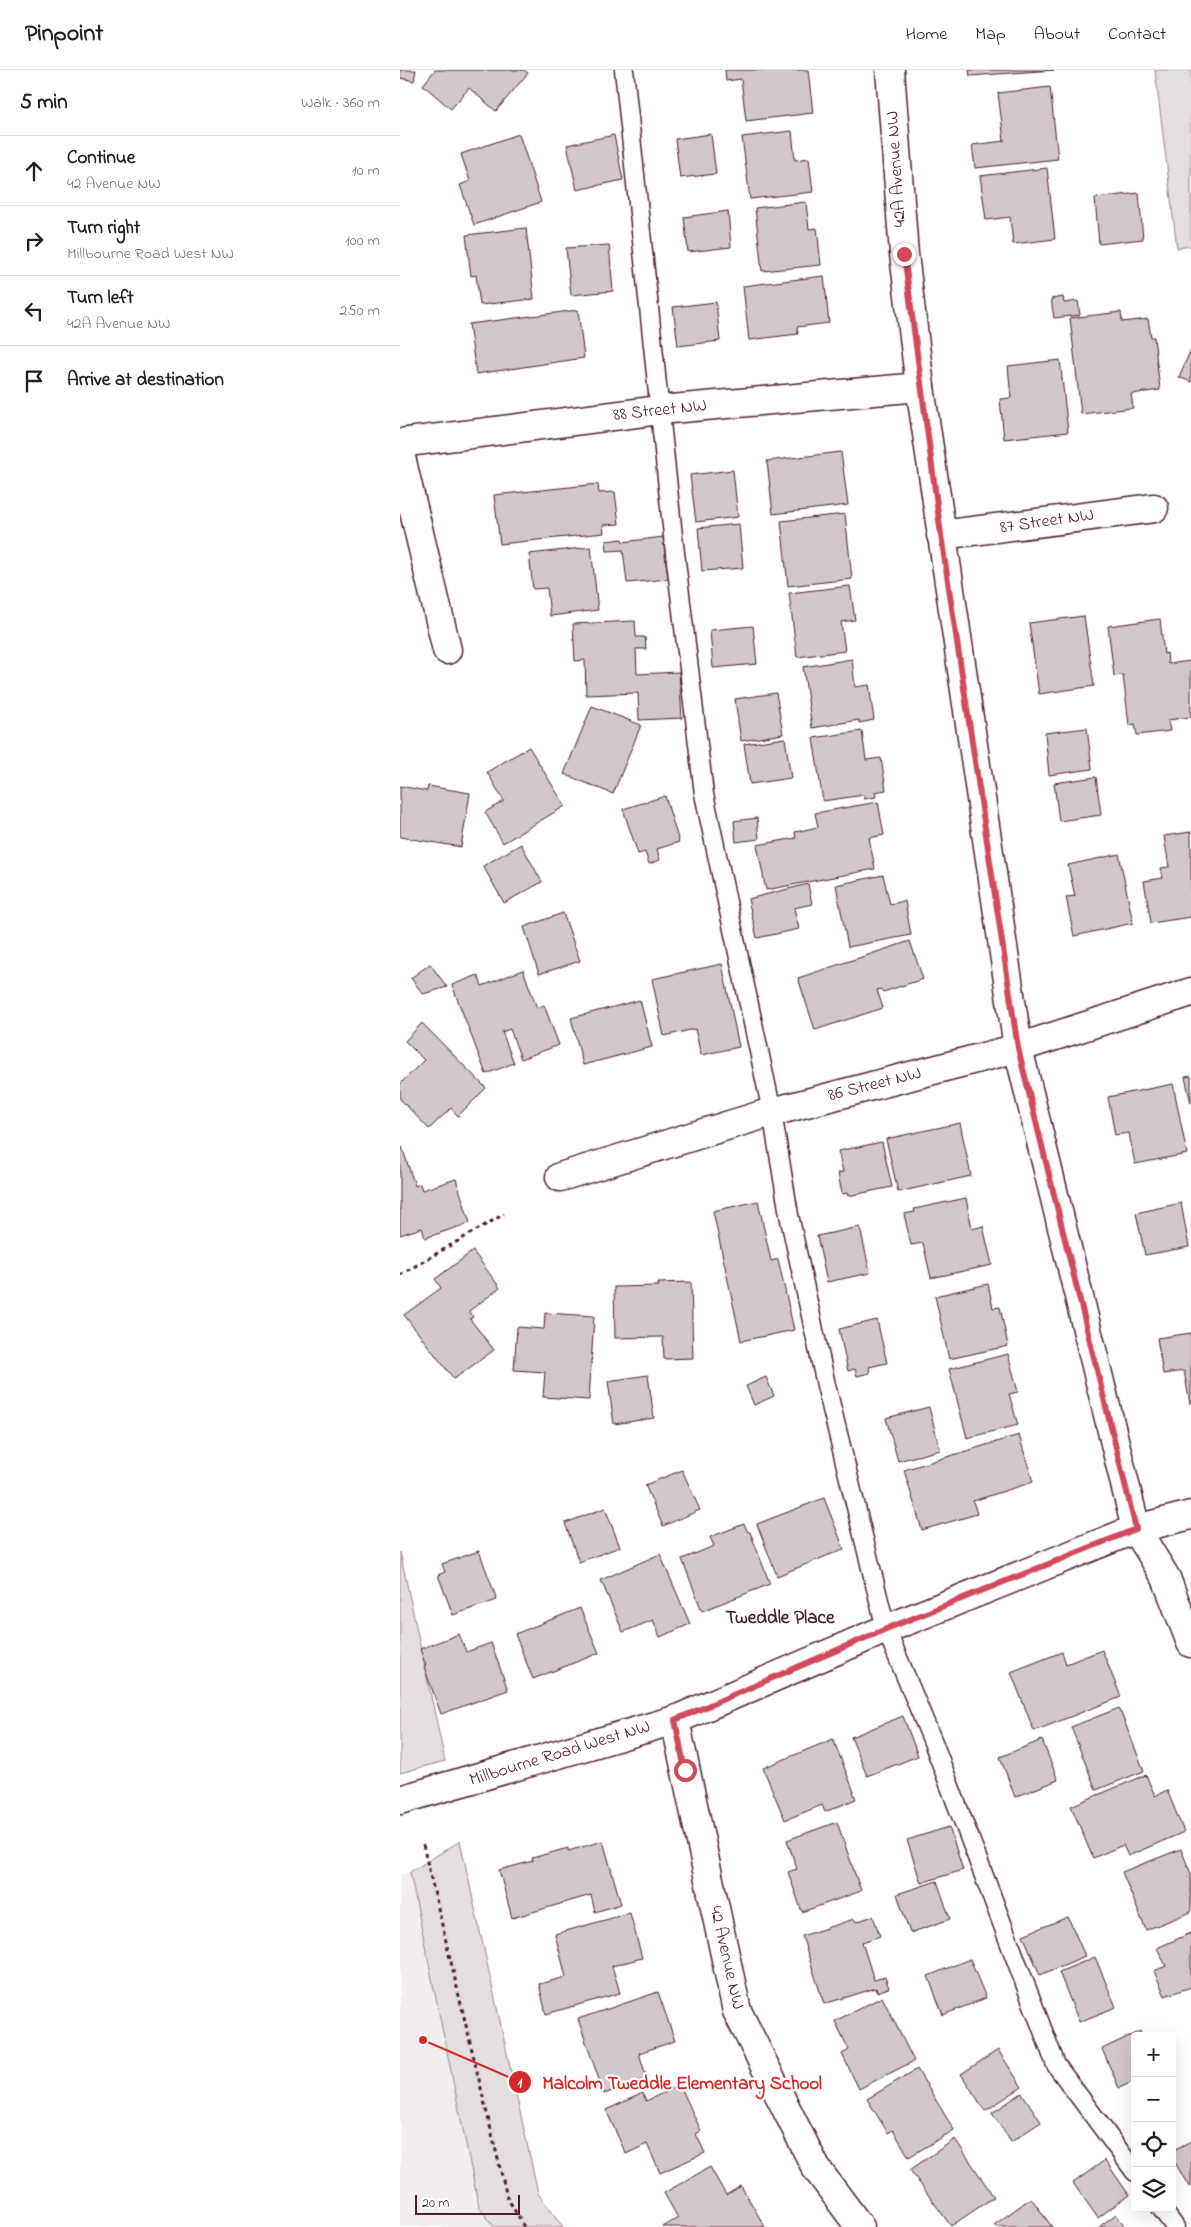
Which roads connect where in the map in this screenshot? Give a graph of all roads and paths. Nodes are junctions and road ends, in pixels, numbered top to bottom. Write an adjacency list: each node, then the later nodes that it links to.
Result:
1 (624, 70): 4 (lane)
2 (890, 70): 3 (street, 42A Avenue NW)
3 (920, 387): 4 (street, 88 Street NW); 8 (street, 42A Avenue NW)
4 (660, 410): 5 (street, 88 Street NW); 12 (lane)
5 (400, 444)
6 (400, 453): 9 (street)
7 (1154, 508): 8 (street, 87 Street NW)
8 (941, 535): 11 (street, 42A Avenue NW)
9 (447, 650)
10 (1191, 992): 11 (street, 86 Street NW)
11 (1018, 1048): 12 (street, 86 Street NW); 17 (street, 42A Avenue NW)
12 (772, 1112): 13 (street, 86 Street NW); 18 (lane)
13 (560, 1177)
14 (504, 1214): 15 (path)
15 (400, 1275)
16 (1191, 1515): 17 (street, Millbourne Road West NW)
17 (1136, 1529): 18 (street, Millbourne Road West NW); 19 (street, 42A Avenue NW)
18 (886, 1629): 20 (street, Millbourne Road West NW); 23 (lane)
19 (1191, 1643)
20 (675, 1720): 21 (street, Millbourne Road West NW); 26 (street, 42 Avenue NW)
21 (400, 1800)
22 (423, 1846): 25 (path)
23 (1131, 2167)
24 (1165, 2212): 27 (lane)
25 (524, 2227)
26 (860, 2227)
27 (1175, 2227)

